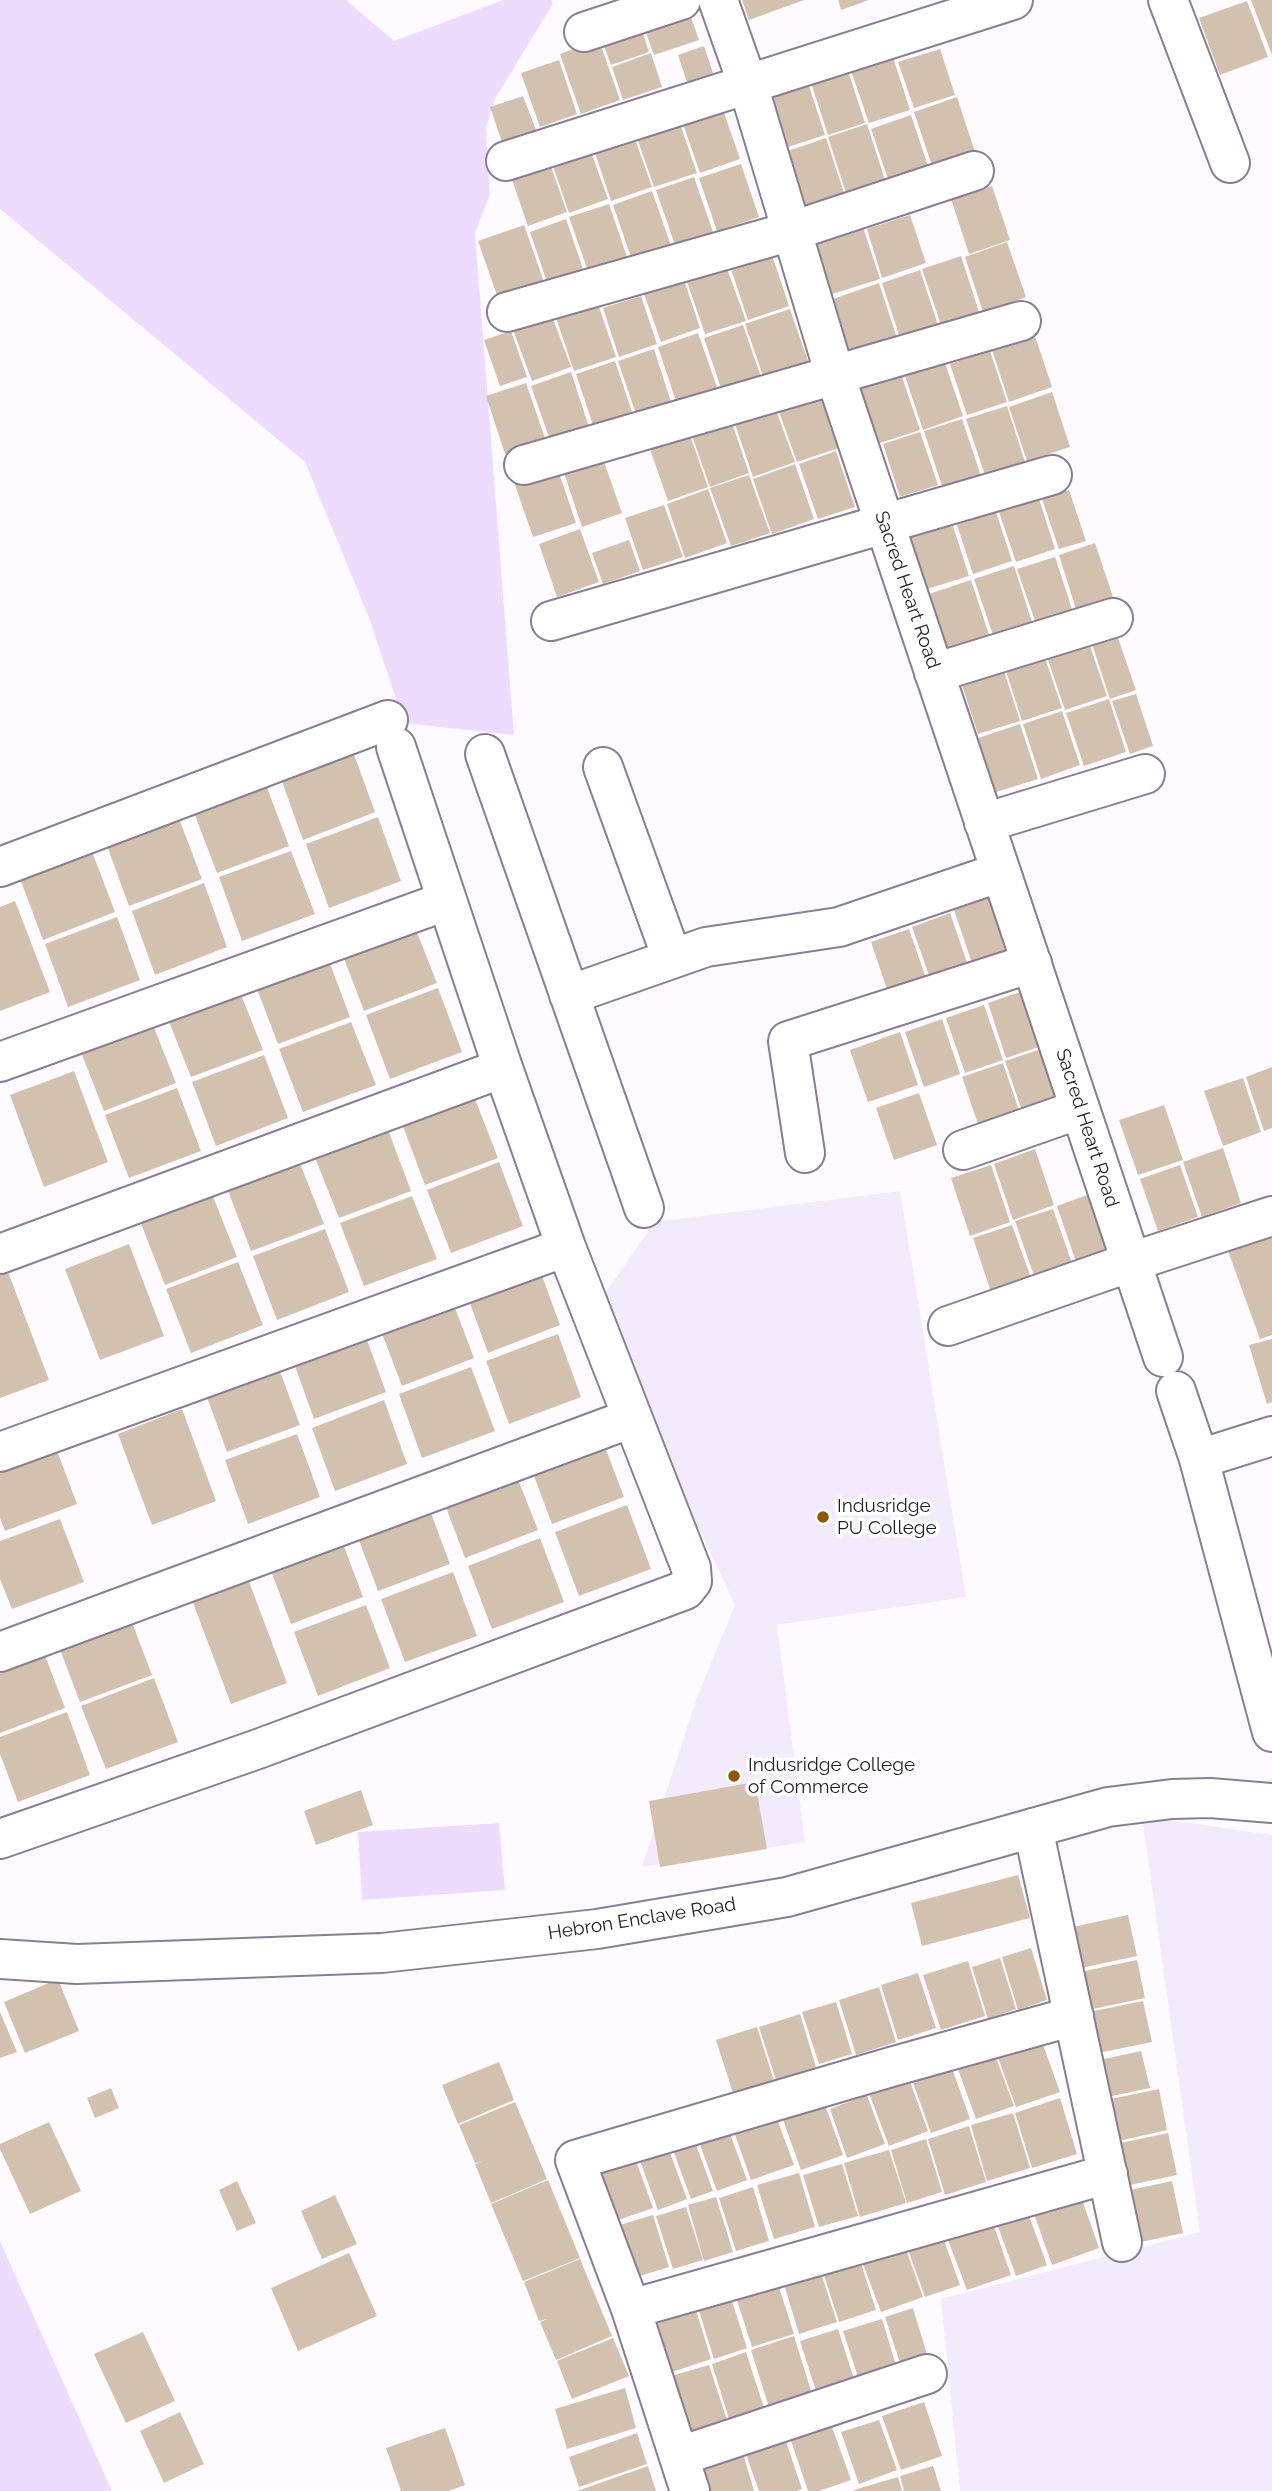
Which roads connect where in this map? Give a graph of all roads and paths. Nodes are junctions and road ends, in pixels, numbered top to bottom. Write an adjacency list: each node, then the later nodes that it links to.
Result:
1 (681, 0): 6 (street)
2 (718, 0): 7 (street, Sacred Heart Road)
3 (1013, 0): 5 (street)
4 (1168, 0): 9 (street)
5 (945, 10): 7 (street)
6 (584, 32)
7 (748, 85): 8 (street); 11 (street, Sacred Heart Road)
8 (506, 161)
9 (1230, 163)
10 (974, 171): 11 (street)
11 (792, 231): 12 (street); 14 (street, Sacred Heart Road)
12 (507, 312)
13 (1021, 321): 14 (street)
14 (835, 375): 15 (street); 17 (street, Sacred Heart Road)
15 (524, 465)
16 (1052, 475): 17 (street)
17 (884, 524): 19 (street); 20 (street, Sacred Heart Road)
18 (1113, 618): 20 (street)
19 (551, 621)
20 (934, 673): 24 (street, Sacred Heart Road)
21 (485, 754): 30 (street)
22 (603, 767): 28 (street)
23 (1145, 774): 24 (street)
24 (985, 822): 26 (street, Sacred Heart Road)
25 (0, 867): 27 (street)
26 (1001, 872): 28 (street); 29 (street, Sacred Heart Road)
27 (446, 901): 31 (street); 32 (street)
28 (672, 958): 30 (street)
29 (1032, 963): 33 (street, Sacred Heart Road); 35 (street)
30 (569, 995): 36 (street)
31 (0, 1062)
32 (503, 1068): 38 (street); 39 (street)
33 (1080, 1109): 34 (street); 40 (street, Sacred Heart Road)
34 (963, 1150)
35 (805, 1153)
36 (644, 1208)
37 (1272, 1216): 40 (street)
38 (566, 1247): 42 (street); 44 (street)
39 (0, 1254)
40 (1131, 1262): 41 (street); 45 (street, Sacred Heart Road)
41 (948, 1326)
42 (632, 1418): 47 (street); 51 (street)
43 (1272, 1436): 45 (street)
44 (0, 1452)
45 (1199, 1459): 46 (street, Sacred Heart Road)
46 (1257, 1612): 48 (street, Sacred Heart Road)
47 (0, 1652)
48 (1272, 1732)
49 (1272, 1803): 50 (street, Hebron Enclave Road)
50 (1033, 1828): 52 (street, Hebron Enclave Road); 53 (street)
51 (0, 1839)
52 (0, 1959)
53 (1074, 2016): 54 (street); 56 (street)
54 (1108, 2174): 55 (street); 56 (street)
55 (1122, 2242)
56 (631, 2309): 58 (street)
57 (928, 2374): 58 (street)
58 (685, 2473)

